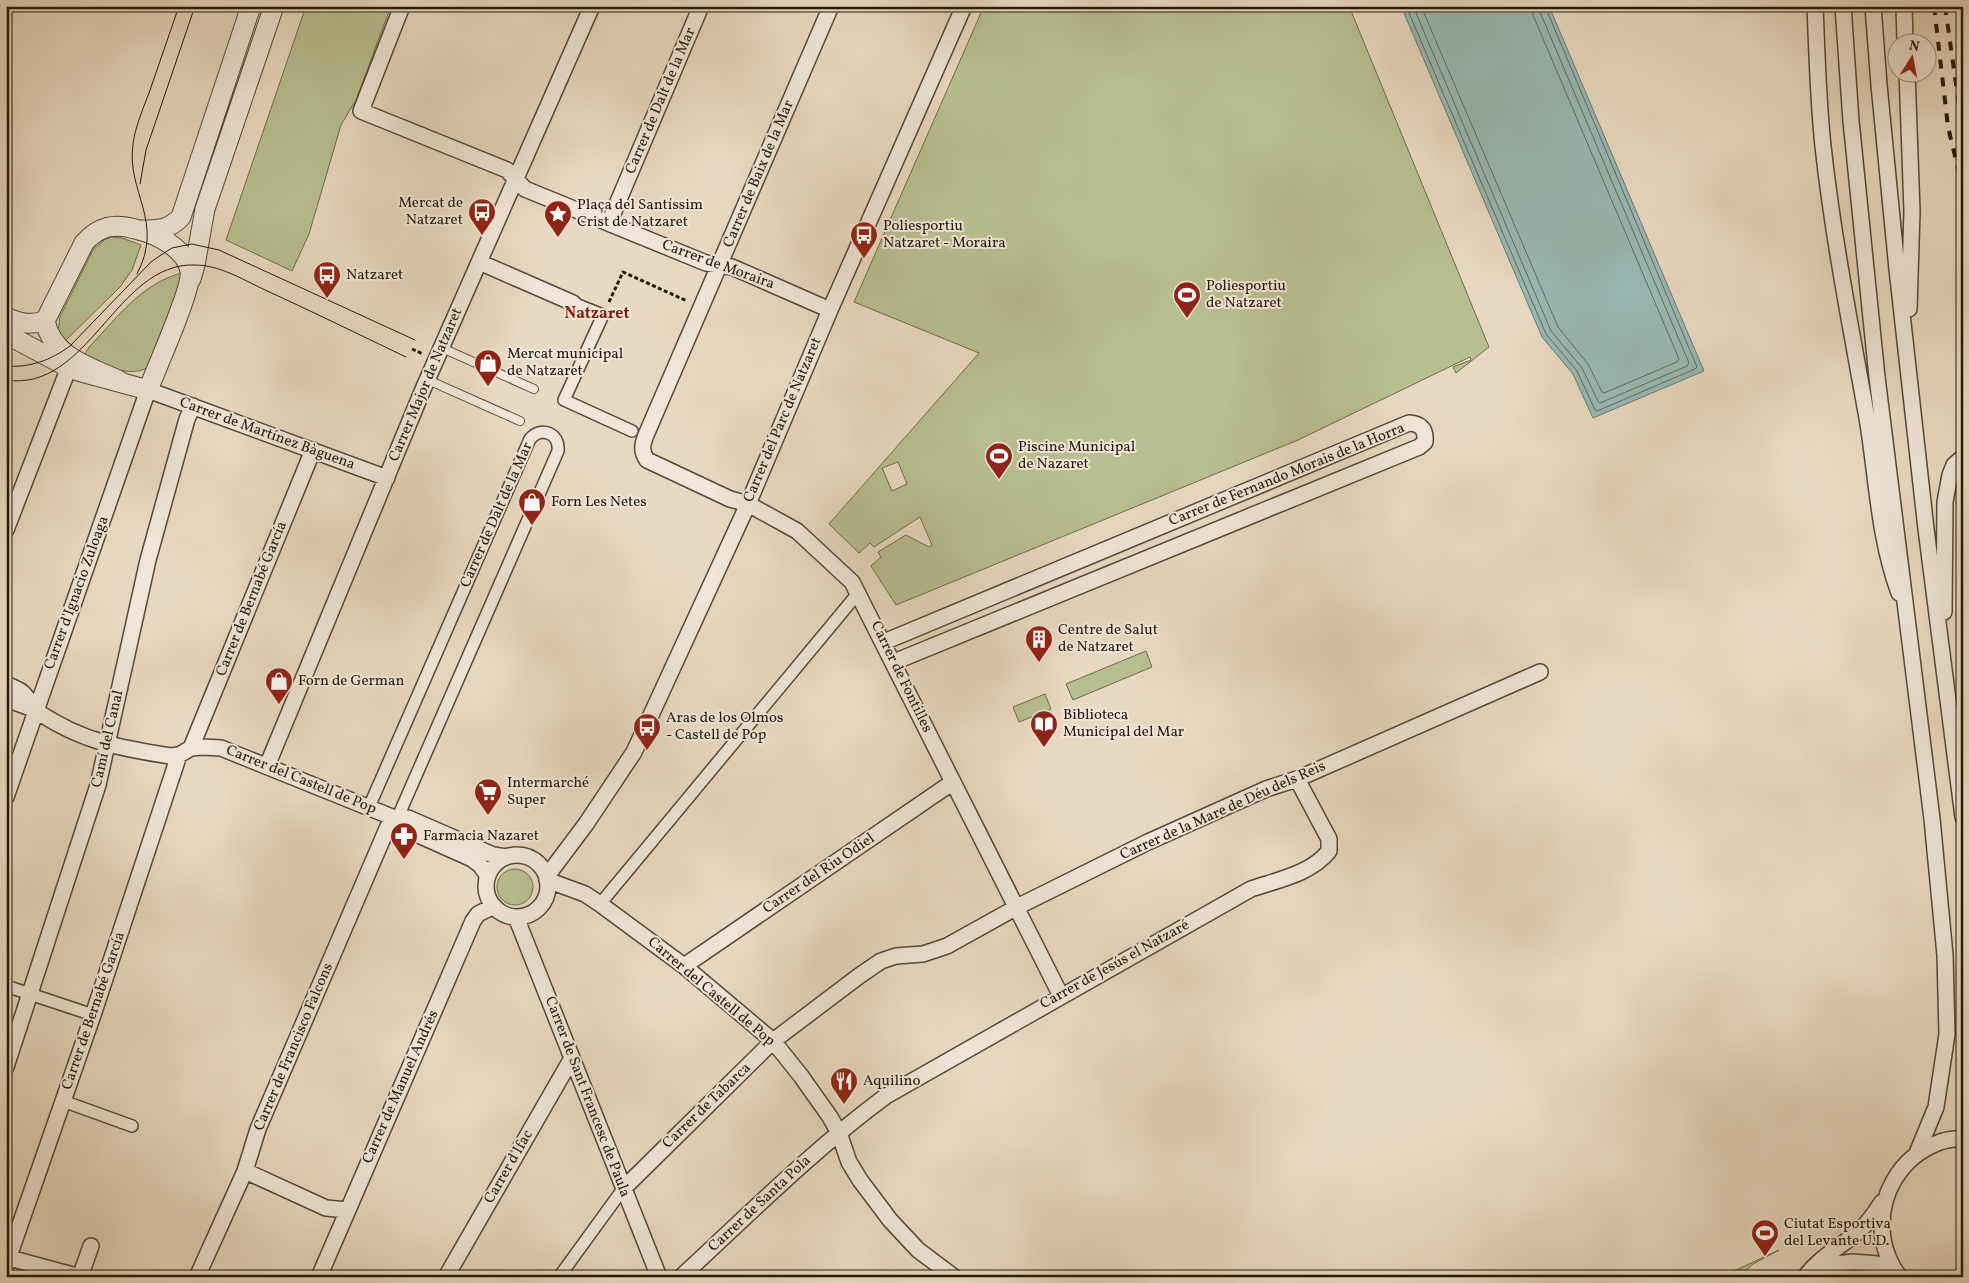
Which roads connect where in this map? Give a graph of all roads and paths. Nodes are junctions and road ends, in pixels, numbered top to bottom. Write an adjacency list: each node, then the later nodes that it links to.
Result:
1 (251, 6): 16 (street)
2 (274, 6): 19 (street)
3 (402, 6): 14 (street, Carrer de Moraira)
4 (592, 6): 14 (street, Carrer Major de Natzaret)
5 (701, 6): 15 (street, Carrer de Dalt de la Mar)
6 (831, 6): 18 (street, Carrer de Baix de la Mar)
7 (964, 6): 22 (street, Carrer del Parc de Natzaret)
8 (1815, 6): 44 (street)
9 (1843, 6): 44 (street)
10 (1873, 6): 28 (street)
11 (1904, 6): 12 (street)
12 (1905, 32)
13 (1907, 82): 28 (street)
14 (516, 180): 15 (street, Carrer de Moraira); 17 (street, Carrer Major de Natzaret)
15 (609, 223): 18 (street, Carrer de Moraira)
16 (138, 229): 19 (street); 25 (street)
17 (479, 262): 20 (street); 27 (street, Carrer Major de Natzaret)
18 (720, 266): 22 (street, Carrer de Moraira); 38 (street, Carrer de Baix de la Mar)
19 (190, 280): 33 (street)
20 (573, 302): 23 (street)
21 (690, 302): 23 (path)
22 (830, 310): 41 (street, Carrer del Parc de Natzaret)
23 (603, 315): 36 (street)
24 (6, 317): 25 (street)
25 (46, 321): 31 (street)
26 (6, 334): 29 (street)
27 (442, 348): 30 (street, Carrer Major de Natzaret); 32 (lane)
28 (1908, 358): 47 (street)
29 (69, 368): 31 (street); 42 (street)
30 (428, 380): 35 (lane); 40 (street, Carrer Major de Natzaret)
31 (120, 381): 33 (street)
32 (534, 389)
33 (148, 390): 34 (street, Carrer de Martínez Bàguena); 51 (street, Carrer d'Ignacio Zuloaga)
34 (193, 406): 37 (street, Carrer de Martínez Bàguena); 52 (street, Camí del Canal)
35 (520, 421)
36 (632, 431)
37 (313, 450): 40 (street, Carrer de Martínez Bàguena); 53 (street, Carrer de Bernabé García)
38 (643, 453): 41 (street, Carrer de Fontilles)
39 (1963, 457): 47 (street)
40 (387, 478): 54 (street, Carrer Major de Natzaret)
41 (748, 504): 43 (street, Carrer de Fontilles); 63 (street, Carrer del Parc de Natzaret)
42 (6, 530)
43 (859, 592): 45 (street, Carrer de Fontilles); 64 (street)
44 (1908, 618): 81 (street)
45 (884, 642): 46 (street, Carrer de Fontilles); 46 (street, Carrer de Fernando Morais de la Horra)
46 (894, 662): 56 (street, Carrer de Fontilles)
47 (1943, 664): 59 (street)
48 (1540, 672): 55 (street, Carrer de la Mare de Déu dels Reis)
49 (6, 684): 51 (street, Carrer del Castell de Pop)
50 (6, 699): 51 (street, Carrer del Castell de Pop)
51 (36, 710): 52 (street, Carrer del Castell de Pop); 57 (street, Carrer d'Ignacio Zuloaga)
52 (107, 745): 53 (street, Carrer del Castell de Pop); 71 (street, Camí del Canal)
53 (185, 752): 54 (street, Carrer del Castell de Pop); 73 (street, Carrer de Bernabé García)
54 (267, 766): 58 (street, Carrer del Castell de Pop)
55 (1297, 779): 66 (street, Carrer de la Mare de Déu dels Reis); 72 (street, Carrer de Jesús el Natzaré)
56 (953, 782): 66 (street, Carrer de Fontilles); 69 (street, Carrer del Riu Odiel)
57 (6, 797)
58 (369, 807): 60 (street, Carrer del Castell de Pop); 60 (street, Carrer de Dalt de la Mar)
59 (1963, 817)
60 (394, 818): 61 (street, Carrer del Castell de Pop); 62 (street, Carrer del Castell de Pop); 82 (street, Carrer de Francisco Falcons)
61 (506, 857): 62 (street); 63 (street)
62 (488, 876): 65 (street)
63 (547, 878): 64 (street, Carrer del Castell de Pop); 67 (street)
64 (600, 904): 69 (street, Carrer del Castell de Pop)
65 (494, 906): 67 (street); 85 (street, Carrer de Manuel Andrés)
66 (1017, 907): 68 (street, Carrer de la Mare de Déu dels Reis); 72 (street, Carrer de Fontilles)
67 (516, 917): 75 (street, Carrer de Sant Francesc de Paula)
68 (881, 961): 74 (street, Carrer de Tabarca)
69 (684, 966): 74 (street, Carrer del Castell de Pop)
70 (6, 986): 71 (street)
71 (30, 994): 73 (street); 76 (street, Camí del Canal)
72 (1061, 996): 79 (street, Carrer de Jesús el Natzaré)
73 (93, 1015): 77 (street, Carrer de Bernabé García)
74 (773, 1042): 79 (street, Carrer del Castell de Pop); 83 (street, Carrer de Tabarca)
75 (572, 1058): 83 (street, Carrer de Sant Francesc de Paula); 92 (street, Carrer d'Ifac)
76 (6, 1067)
77 (64, 1101): 78 (street); 87 (street, Carrer de Bernabé García)
78 (132, 1126)
79 (839, 1133): 95 (street, Carrer de Santa Pola); 96 (street, Carrer del Castell de Pop)
80 (1963, 1138): 81 (street)
81 (1917, 1153): 84 (street)
82 (245, 1171): 85 (street); 90 (street, Carrer de Francisco Falcons)
83 (623, 1189): 93 (street, Carrer de Tabarca); 94 (street, Carrer de Sant Francesc de Paula)
84 (1885, 1196): 88 (street); 97 (street)
85 (347, 1210): 91 (street, Carrer de Manuel Andrés)
86 (91, 1246): 89 (street)
87 (7, 1260): 89 (street)
88 (1898, 1275): 98 (street)
89 (80, 1277)
90 (197, 1277)
91 (319, 1277)
92 (446, 1277)
93 (560, 1277)
94 (659, 1277)
95 (681, 1277)
96 (954, 1277)
97 (1805, 1277)
98 (1812, 1277)

